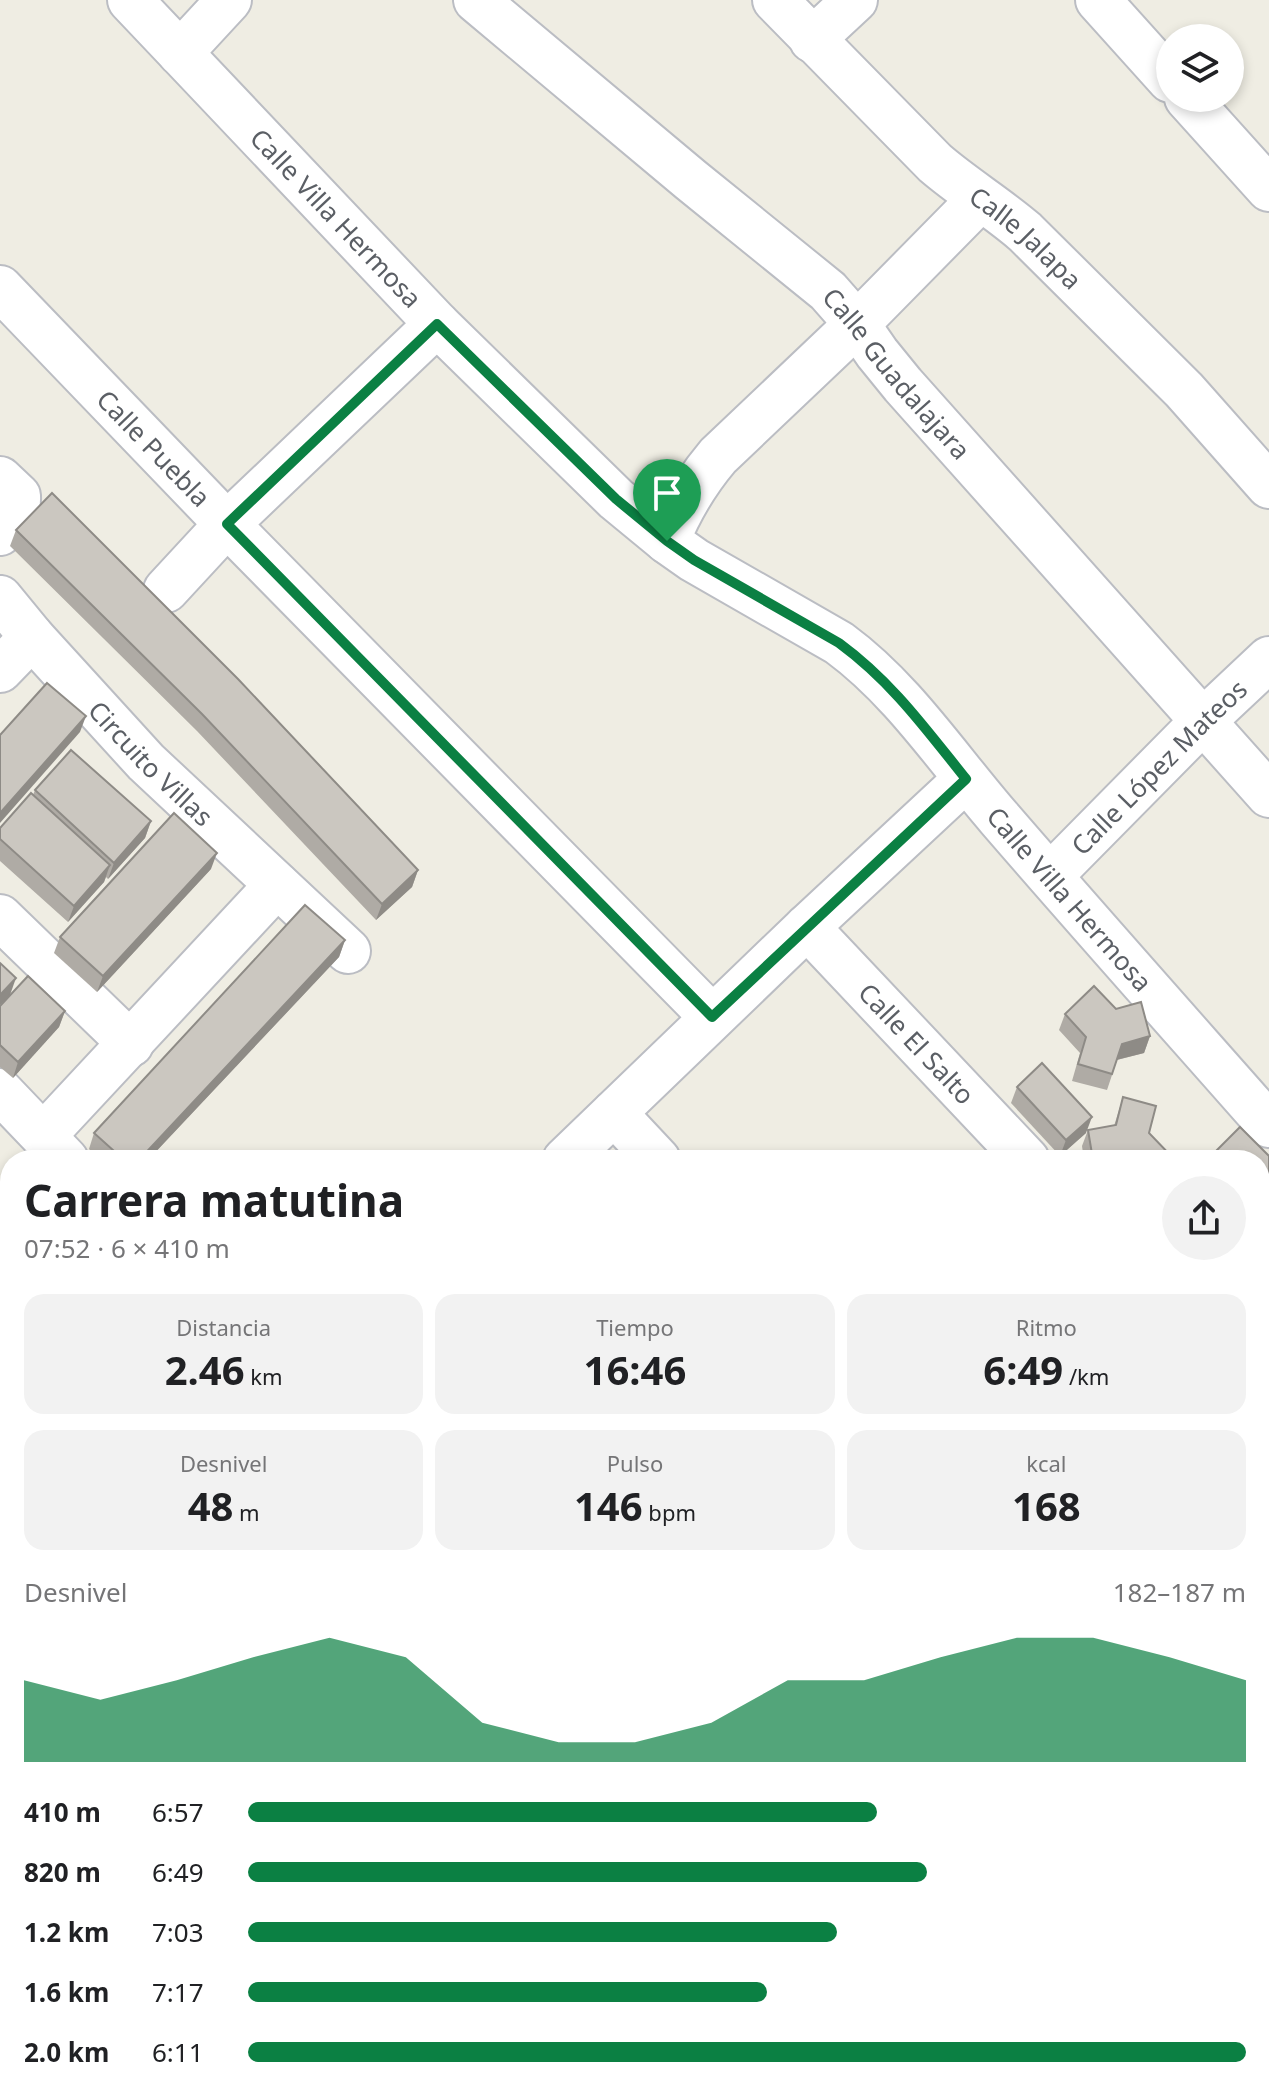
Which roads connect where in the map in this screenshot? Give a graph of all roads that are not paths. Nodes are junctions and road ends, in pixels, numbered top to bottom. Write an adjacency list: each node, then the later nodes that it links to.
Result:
1 (130, 0): 8 (street, Calle Villa Hermosa)
2 (229, 0): 8 (street)
3 (476, 0): 15 (street, Calle Guadalajara)
4 (775, 0): 7 (street, Calle Jalapa)
5 (855, 0): 7 (street)
6 (1098, 0): 9 (street)
7 (812, 40): 12 (street, Calle Jalapa)
8 (180, 53): 14 (street, Calle Villa Hermosa)
9 (1156, 64)
10 (1200, 112): 11 (street)
11 (1269, 189)
12 (980, 199): 15 (street); 17 (street, Calle Jalapa)
13 (0, 288): 18 (street, Calle Puebla)
14 (437, 324): 18 (street); 20 (street, Calle Villa Hermosa)
15 (857, 324): 20 (street); 26 (street, Calle Guadalajara)
16 (0, 479): 19 (street)
17 (1269, 486)
18 (227, 524): 21 (street); 34 (street, Calle Puebla)
19 (0, 533)
20 (667, 541): 27 (street, Calle Villa Hermosa)
21 (166, 590)
22 (0, 598): 23 (street, Circuito Villas)
23 (32, 637): 25 (street); 30 (street, Circuito Villas)
24 (1269, 659): 26 (street, Calle López Mateos)
25 (0, 670)
26 (1203, 721): 28 (street, Calle Guadalajara); 29 (street, Calle López Mateos)
27 (966, 779): 29 (street, Calle Villa Hermosa); 32 (street)
28 (1269, 795)
29 (1050, 876): 38 (street, Calle Villa Hermosa)
30 (277, 885): 33 (street, Circuito Villas); 35 (street)
31 (0, 917): 35 (street)
32 (807, 927): 34 (street); 42 (street, Calle El Salto)
33 (348, 951)
34 (712, 1017): 37 (street)
35 (131, 1044): 39 (street)
36 (0, 1091): 39 (street)
37 (614, 1113): 40 (street); 41 (street)
38 (1269, 1125)
39 (57, 1137)
40 (575, 1150)
41 (649, 1150)
42 (1018, 1150)

